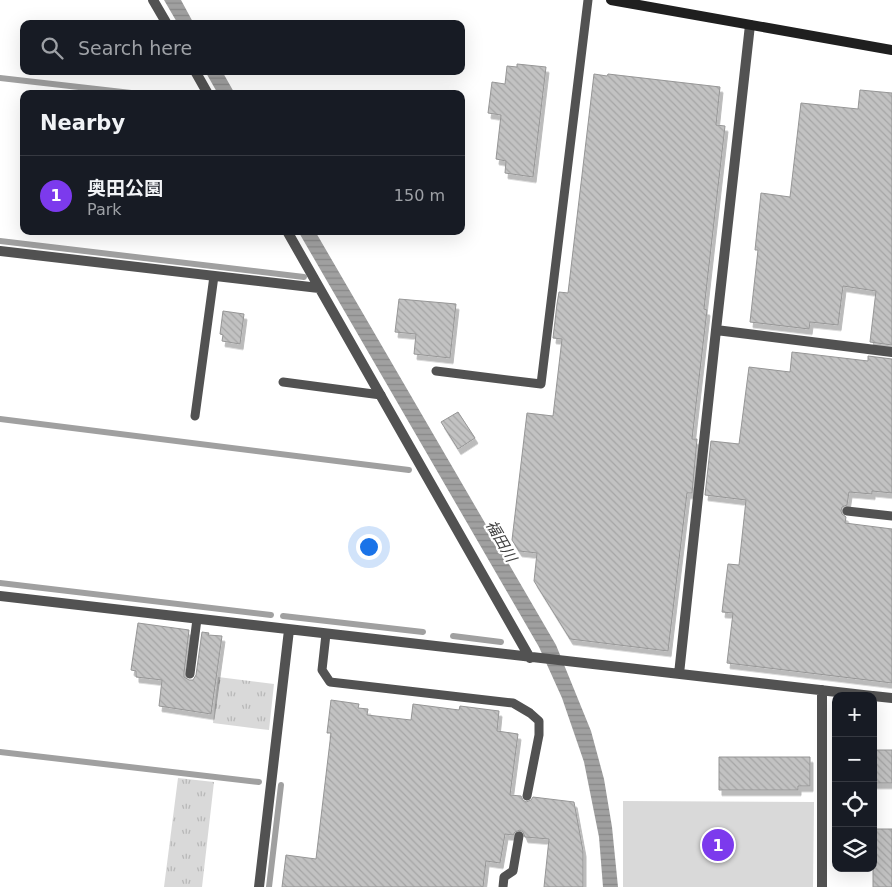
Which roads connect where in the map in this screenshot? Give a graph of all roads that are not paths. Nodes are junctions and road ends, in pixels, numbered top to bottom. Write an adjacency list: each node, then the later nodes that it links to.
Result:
1 (154, 0): 4 (street)
2 (588, 0): 15 (lane)
3 (610, 0): 5 (street)
4 (165, 20)
5 (750, 25): 6 (street); 13 (street)
6 (892, 50)
7 (197, 75): 8 (street)
8 (206, 90)
9 (289, 235): 12 (street)
10 (0, 251): 11 (street)
11 (214, 276): 12 (street); 18 (lane)
12 (319, 288): 17 (street)
13 (716, 330): 14 (street); 27 (street)
14 (892, 352)
15 (436, 370)
16 (283, 382): 17 (lane)
17 (380, 395): 25 (street)
18 (195, 416)
19 (847, 511): 20 (lane)
20 (892, 516)
21 (0, 596): 22 (street)
22 (197, 619): 23 (street); 26 (lane)
23 (289, 630): 24 (street); 34 (street)
24 (326, 634): 25 (street); 32 (lane)
25 (532, 658): 27 (street)
26 (190, 674)
27 (679, 674): 28 (street)
28 (822, 690): 29 (street); 36 (street)
29 (839, 692)
30 (877, 696): 31 (street)
31 (892, 698)
32 (527, 796)
33 (519, 836): 35 (lane)
34 (259, 887)
35 (503, 887)
36 (822, 887)

